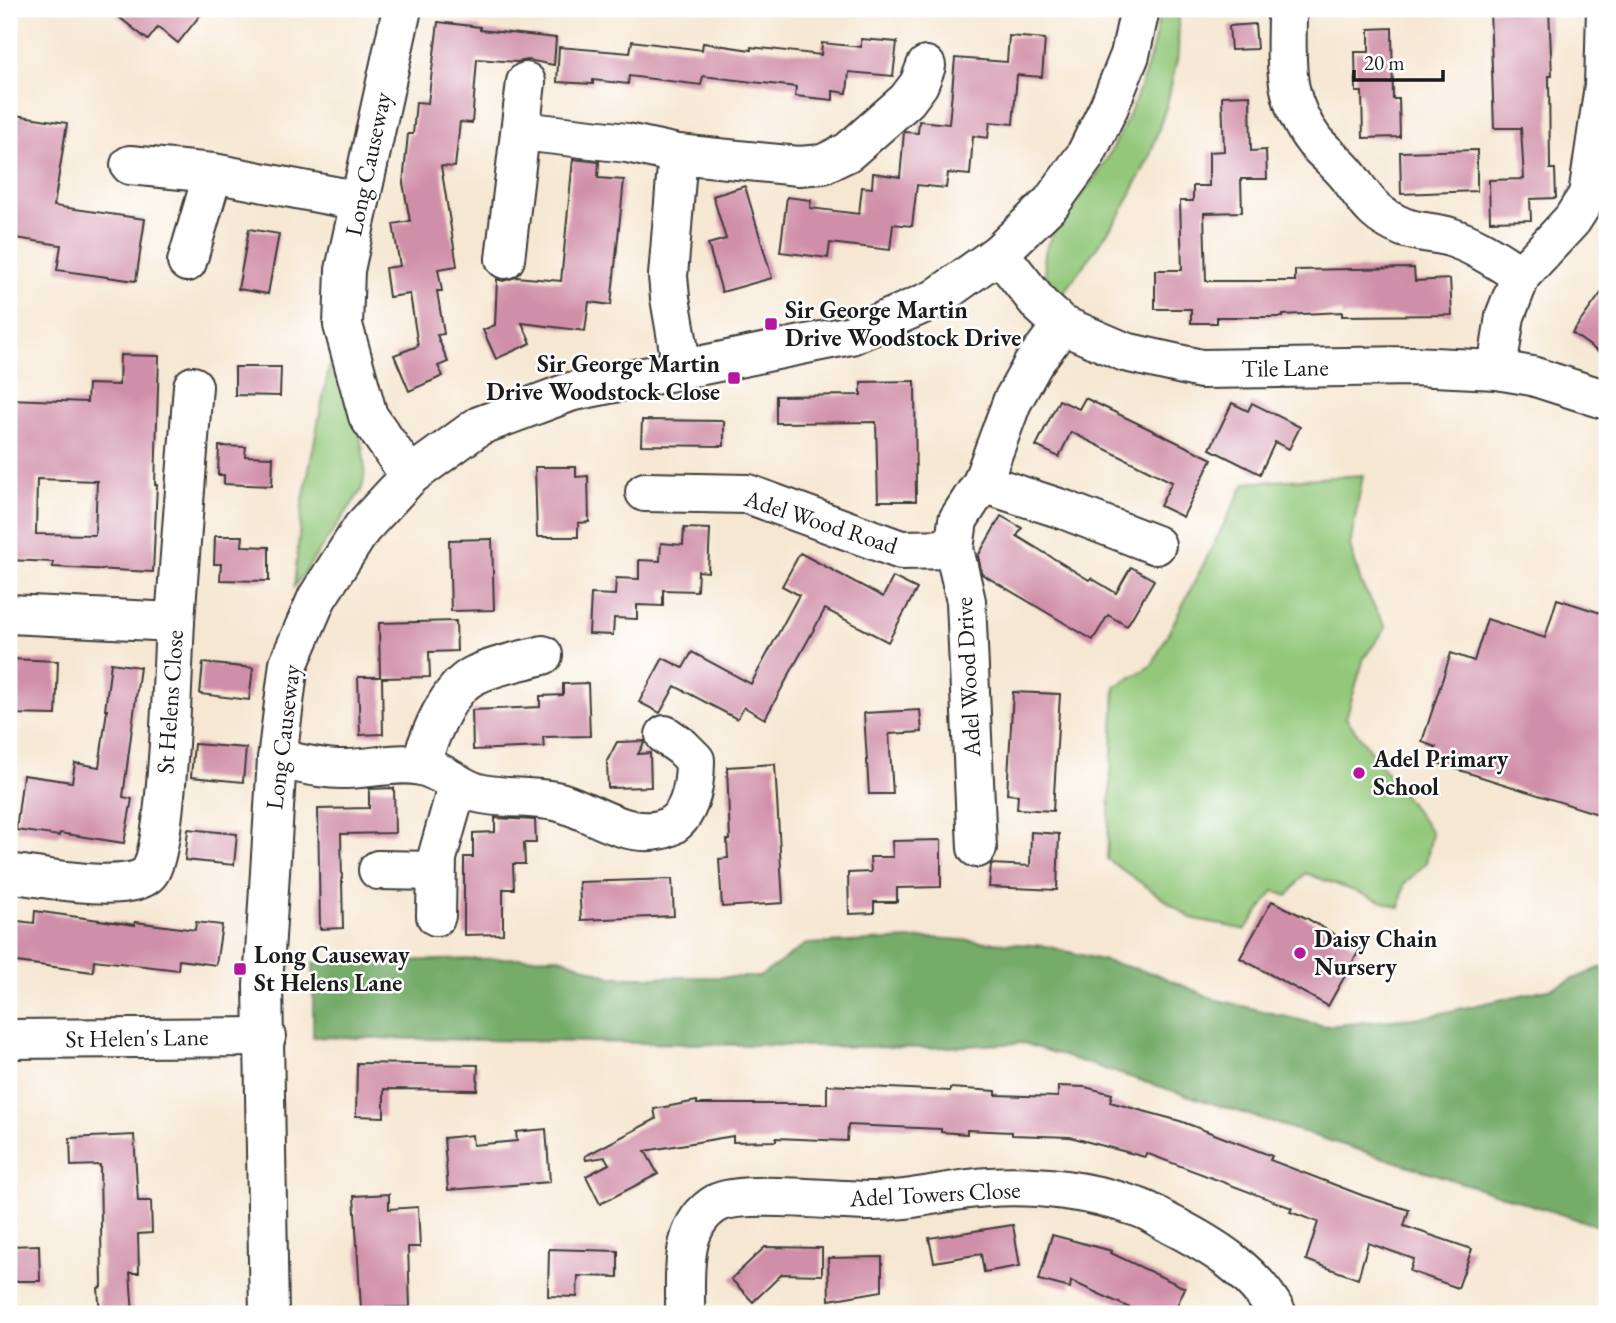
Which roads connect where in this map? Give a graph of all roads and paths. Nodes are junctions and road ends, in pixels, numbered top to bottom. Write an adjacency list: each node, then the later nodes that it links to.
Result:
1 (402, 9): 11 (street, Long Causeway)
2 (1140, 9): 12 (street)
3 (1287, 9): 15 (street)
4 (1606, 9): 15 (street)
5 (926, 66): 8 (street)
6 (526, 82): 7 (street)
7 (521, 131): 8 (street); 13 (street)
8 (678, 154): 17 (street)
9 (130, 165): 10 (street)
10 (213, 173): 11 (street); 14 (street)
11 (360, 201): 21 (street, Long Causeway)
12 (999, 253): 16 (street, Tile Lane); 17 (street)
13 (505, 259)
14 (187, 262)
15 (1521, 275): 18 (street)
16 (1062, 326): 18 (street, Tile Lane); 22 (street, Adel Wood Drive)
17 (682, 368): 21 (street)
18 (1497, 370): 20 (street, Tile Lane)
19 (193, 386): 27 (street, St Helens Close)
20 (1607, 400)
21 (410, 476): 30 (street, Long Causeway)
22 (982, 483): 24 (street); 25 (street, Adel Wood Drive)
23 (645, 492): 25 (street, Adel Wood Road)
24 (1156, 545)
25 (954, 549): 33 (street, Adel Wood Drive)
26 (9, 614): 27 (street)
27 (175, 622): 36 (street, St Helens Close)
28 (543, 655): 31 (street)
29 (665, 735): 32 (street)
30 (278, 760): 31 (street); 38 (street, Long Causeway)
31 (420, 765): 32 (street)
32 (458, 785): 35 (street)
33 (977, 848)
34 (378, 870): 35 (street)
35 (436, 871): 37 (street)
36 (9, 873)
37 (436, 916)
38 (266, 1037): 39 (street, St Helen's Lane); 40 (street, Long Causeway)
39 (9, 1039)
40 (269, 1314)
41 (685, 1314): 42 (street, Adel Towers Close)
42 (1277, 1314)

